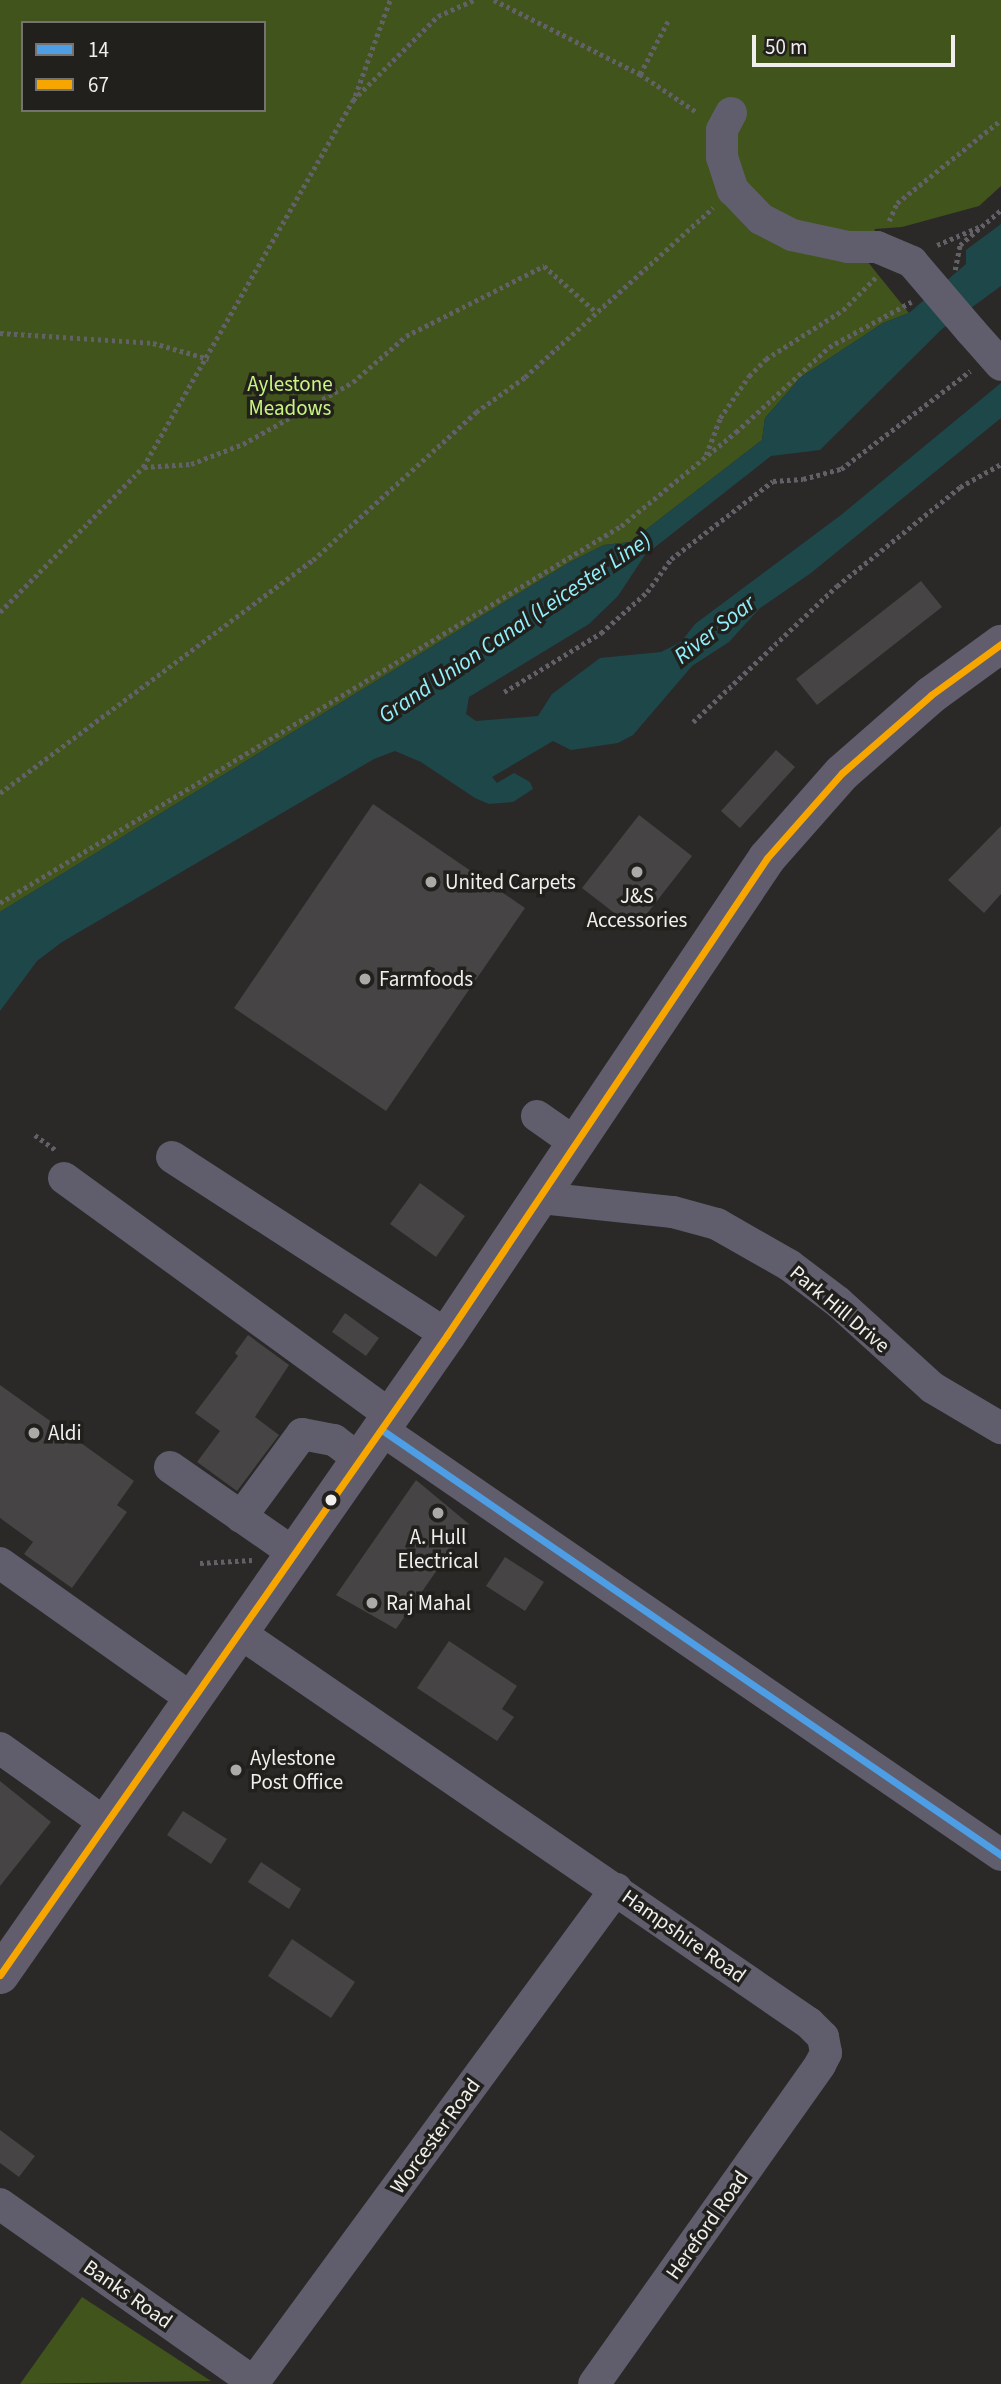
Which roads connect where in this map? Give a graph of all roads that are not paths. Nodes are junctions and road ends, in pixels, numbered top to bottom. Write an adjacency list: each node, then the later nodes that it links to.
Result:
1 (727, 122): 2 (street, bridge)
2 (988, 350)
3 (1001, 644): 5 (main road)
4 (537, 1116): 5 (street)
5 (577, 1144): 8 (main road)
6 (172, 1157): 9 (street)
7 (64, 1178): 11 (street)
8 (541, 1198): 9 (main road); 10 (street, Park Hill Drive)
9 (447, 1335): 11 (main road)
10 (1001, 1428)
11 (378, 1435): 13 (street); 15 (main road); 20 (street)
12 (170, 1467): 13 (street)
13 (241, 1517): 15 (street)
14 (0, 1563): 17 (street)
15 (287, 1565): 16 (main road)
16 (240, 1633): 17 (main road); 21 (street, Hampshire Road)
17 (192, 1699): 19 (main road)
18 (0, 1748): 19 (street)
19 (104, 1824): 22 (main road)
20 (1001, 1855)
21 (616, 1889): 23 (street, Hampshire Road); 25 (street, Worcester Road)
22 (0, 1975)
23 (820, 2065): 26 (street, Hereford Road)
24 (0, 2204): 25 (street, Banks Road)
25 (255, 2383)
26 (594, 2384)

